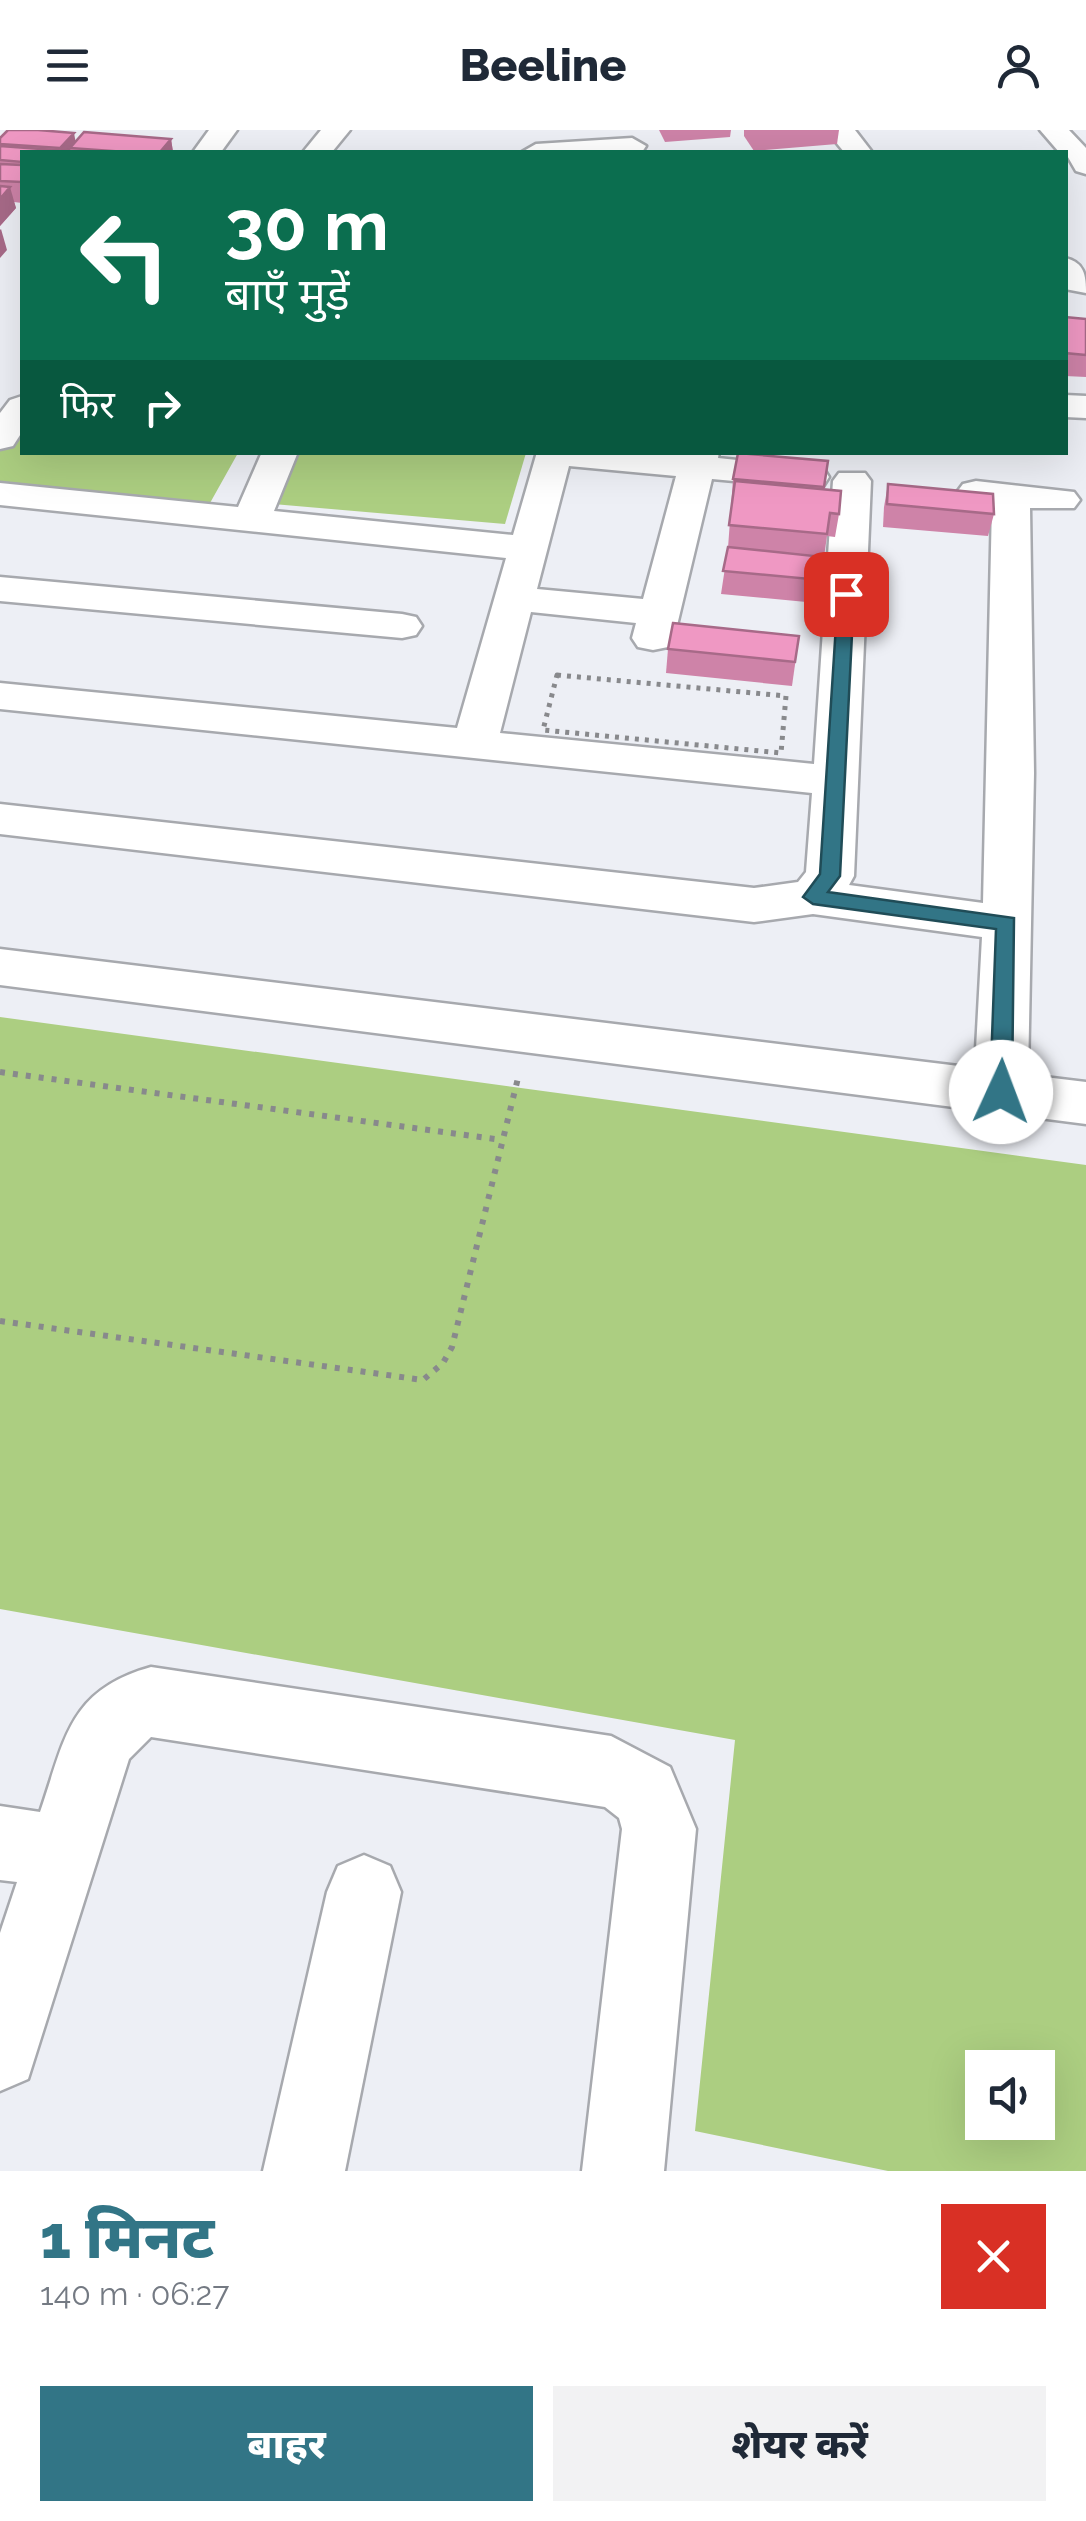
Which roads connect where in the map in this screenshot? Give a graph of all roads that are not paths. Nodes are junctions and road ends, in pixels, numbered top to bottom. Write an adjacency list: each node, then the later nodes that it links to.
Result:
1 (336, 130): 5 (street)
2 (840, 130): 7 (street)
3 (1054, 130): 8 (street)
4 (631, 143): 6 (street)
5 (319, 150)
6 (557, 150)
7 (856, 150)
8 (1086, 165)
9 (279, 455): 17 (street)
10 (555, 455): 18 (street)
11 (603, 455): 12 (street)
12 (699, 459): 20 (street); 24 (street)
13 (931, 488): 15 (street)
14 (0, 494): 17 (street)
15 (1011, 495): 16 (street); 27 (street)
16 (1061, 500)
17 (252, 520): 18 (street)
18 (532, 549): 20 (street)
19 (0, 589): 21 (street)
20 (517, 598): 23 (street)
21 (402, 626)
22 (0, 696): 23 (street)
23 (474, 746): 24 (street)
24 (836, 781): 26 (street)
25 (0, 819): 26 (street)
26 (813, 897): 27 (street)
27 (1007, 923): 29 (street)
28 (0, 968): 29 (street)
29 (1001, 1092): 30 (street)
30 (1086, 1103)
31 (32, 1848): 33 (street); 35 (street)
32 (364, 1892): 34 (street)
33 (0, 2052)
34 (304, 2171)
35 (623, 2171)

